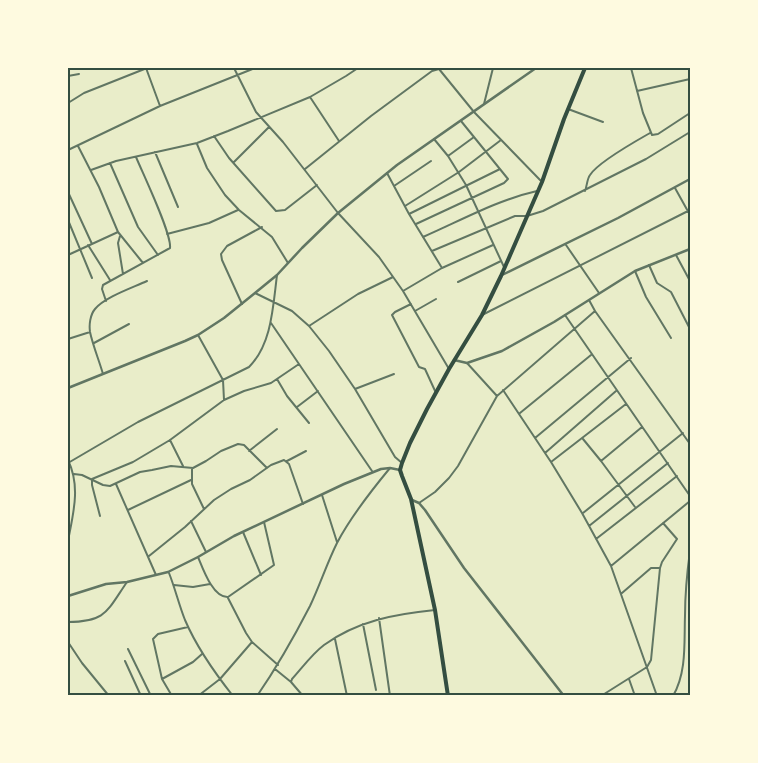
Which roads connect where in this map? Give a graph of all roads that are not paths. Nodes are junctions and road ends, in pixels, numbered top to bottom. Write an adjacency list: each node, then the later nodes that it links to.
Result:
1 (146, 68): 17 (street); 19 (street)
2 (234, 68): 13 (street)
3 (255, 68): 13 (street)
4 (358, 68): 16 (street)
5 (443, 68): 10 (street)
6 (493, 68): 18 (street)
7 (536, 68): 18 (street)
8 (585, 68): 20 (highway)
9 (632, 68): 15 (street)
10 (442, 71): 21 (street); 33 (street)
11 (79, 74): 12 (street)
12 (68, 76)
13 (238, 76): 19 (street); 23 (street)
14 (690, 79): 15 (street)
15 (637, 91): 28 (street)
16 (310, 97): 23 (street); 33 (street)
17 (68, 103)
18 (484, 104): 21 (street)
19 (160, 106): 35 (street)
20 (568, 109): 25 (street); 50 (highway)
21 (474, 112): 24 (street); 32 (street)
22 (690, 113): 28 (street)
23 (260, 117): 26 (street); 29 (street)
24 (461, 121): 30 (street); 31 (street)
25 (603, 122)
26 (269, 126): 43 (street); 44 (street)
27 (690, 132): 55 (street)
28 (650, 133): 55 (street)
29 (214, 136): 34 (street); 43 (street)
30 (474, 138): 38 (street); 39 (street)
31 (434, 139): 39 (street); 48 (street)
32 (501, 140): 38 (street); 50 (street)
33 (339, 141): 44 (street)
34 (197, 143): 37 (street); 61 (street)
35 (78, 146): 36 (street); 46 (street)
36 (68, 150)
37 (156, 152): 40 (street); 60 (street)
38 (486, 152): 45 (street); 47 (street)
39 (448, 156): 47 (street)
40 (136, 157): 42 (street); 73 (street)
41 (431, 160): 53 (street)
42 (110, 163): 46 (street); 85 (street)
43 (234, 163): 51 (street)
44 (305, 169): 51 (street)
45 (500, 169): 52 (street); 58 (street)
46 (91, 170): 72 (street)
47 (459, 172): 52 (street); 59 (street)
48 (387, 173): 53 (street); 64 (street)
49 (690, 179): 54 (street)
50 (542, 182): 56 (highway)
51 (317, 185): 64 (street)
52 (466, 185): 58 (street); 65 (street)
53 (394, 186): 59 (street)
54 (675, 188): 62 (street); 79 (street)
55 (585, 190): 67 (street)
56 (538, 191): 63 (street); 67 (highway)
57 (68, 192): 76 (street)
58 (472, 197): 63 (street); 69 (street)
59 (405, 206): 65 (street)
60 (178, 207)
61 (239, 210): 70 (street); 73 (street)
62 (689, 210): 66 (street); 89 (street)
63 (479, 212): 71 (street); 75 (street)
64 (338, 213): 88 (street); 97 (street)
65 (409, 214): 69 (street)
66 (690, 215)
67 (527, 216): 71 (street); 91 (highway)
68 (68, 220): 80 (street)
69 (416, 224): 75 (street)
70 (262, 227): 88 (street); 110 (street)
71 (486, 228): 78 (street); 82 (street)
72 (118, 232): 74 (street); 76 (street)
73 (167, 234): 85 (street)
74 (120, 236): 87 (street); 94 (street)
75 (424, 237): 82 (street)
76 (92, 244): 77 (street)
77 (88, 245): 80 (street); 99 (street)
78 (493, 245): 86 (street); 92 (street)
79 (566, 245): 89 (street); 96 (street)
80 (79, 249): 84 (street); 98 (street)
81 (690, 249): 83 (street)
82 (432, 251): 92 (street)
83 (676, 254): 90 (street); 101 (street)
84 (68, 255)
85 (158, 255): 87 (street)
86 (501, 261): 91 (street); 102 (street)
87 (143, 263): 94 (street)
88 (288, 263): 95 (street)
89 (581, 266): 105 (street); 114 (street)
90 (650, 266): 93 (street); 120 (street)
91 (504, 267): 96 (highway)
92 (442, 268): 103 (street)
93 (635, 271): 105 (street); 123 (street)
94 (123, 274): 99 (street)
95 (277, 275): 104 (street); 109 (street)
96 (501, 276): 114 (highway)
97 (393, 277): 103 (street); 118 (street)
98 (92, 278)
99 (110, 280): 108 (street)
100 (147, 281): 108 (street)
101 (690, 281)
102 (458, 282)
103 (403, 291): 111 (street)
104 (256, 293): 109 (street); 110 (street)
105 (599, 293): 107 (street)
106 (436, 299): 112 (street)
107 (589, 300): 113 (street); 115 (street)
108 (106, 301): 121 (street)
109 (274, 302): 116 (street); 118 (street)
110 (242, 304): 122 (street)
111 (411, 304): 112 (street); 142 (street)
112 (415, 311): 131 (street)
113 (595, 311): 119 (street); 127 (street)
114 (482, 315): 128 (highway)
115 (565, 315): 119 (street); 130 (street)
116 (271, 323): 129 (street); 136 (street)
117 (129, 324): 125 (street)
118 (309, 326): 138 (street)
119 (574, 329): 126 (street); 139 (street)
120 (690, 329)
121 (90, 332): 124 (street); 125 (street)
122 (198, 335): 132 (street); 136 (street)
123 (671, 338)
124 (68, 339)
125 (94, 343): 132 (street)
126 (591, 355): 134 (street); 147 (street)
127 (630, 358): 134 (street); 151 (street)
128 (454, 360): 130 (street); 131 (highway)
129 (299, 364): 135 (street); 140 (street)
130 (467, 364): 143 (street)
131 (449, 369): 142 (highway)
132 (103, 374): 137 (street)
133 (394, 374): 138 (street)
134 (607, 378): 141 (street); 152 (street)
135 (277, 379): 144 (street); 146 (street)
136 (223, 380): 144 (street); 162 (street)
137 (68, 388)
138 (355, 390): 164 (street)
139 (503, 390): 143 (street); 147 (street)
140 (318, 391): 146 (street); 171 (street)
141 (616, 391): 145 (street); 159 (street)
142 (436, 393): 164 (highway)
143 (498, 396): 183 (street)
144 (224, 400): 154 (street)
145 (626, 404): 149 (street); 153 (street)
146 (297, 408): 148 (street)
147 (520, 412): 152 (street)
148 (309, 423)
149 (642, 427): 158 (street); 161 (street)
150 (277, 429): 156 (street)
151 (682, 433): 155 (street); 158 (street)
152 (535, 438): 159 (street)
153 (582, 438): 161 (street); 163 (street)
154 (170, 440): 166 (street); 174 (street)
155 (690, 444)
156 (249, 451): 167 (street); 168 (street)
157 (306, 451): 160 (street)
158 (659, 451): 165 (street); 177 (street)
159 (545, 453): 163 (street)
160 (287, 461): 168 (street); 184 (street)
161 (601, 461): 177 (street)
162 (68, 462): 172 (street)
163 (551, 462): 188 (street)
164 (402, 463): 170 (highway)
165 (668, 463): 173 (street); 179 (street)
166 (183, 466): 167 (street); 176 (street)
167 (192, 468): 175 (street)
168 (267, 468): 186 (street)
169 (390, 468): 170 (street); 171 (street); 197 (street)
170 (400, 470): 181 (highway)
171 (373, 472): 178 (street)
172 (74, 474): 174 (street); 196 (street)
173 (677, 476): 180 (street); 185 (street)
174 (92, 478): 176 (street); 189 (street)
175 (191, 480): 186 (street); 187 (street)
176 (116, 484): 187 (street)
177 (617, 484): 179 (street); 188 (street)
178 (322, 495): 184 (street); 197 (street)
179 (627, 496): 185 (street); 193 (street)
180 (690, 496)
181 (411, 499): 183 (street); 213 (highway)
182 (690, 501): 192 (street)
183 (419, 503): 245 (street)
184 (303, 504): 191 (street)
185 (636, 508): 195 (street)
186 (204, 509): 190 (street)
187 (127, 510): 200 (street)
188 (582, 513): 193 (street)
189 (100, 516)
190 (191, 521): 199 (street); 200 (street)
191 (264, 522): 194 (street); 205 (street)
192 (663, 523): 202 (street); 203 (street)
193 (589, 526): 195 (street)
194 (243, 532): 199 (street); 205 (street)
195 (596, 539): 202 (street)
196 (68, 541)
197 (337, 542): 226 (street)
198 (690, 551): 218 (street)
199 (206, 552): 201 (street)
200 (149, 556): 206 (street)
201 (198, 557): 204 (street); 208 (street)
202 (611, 566): 210 (street)
203 (660, 568): 210 (street); 227 (street)
204 (168, 572): 206 (street); 209 (street)
205 (261, 574): 212 (street)
206 (156, 575): 207 (street)
207 (128, 582): 211 (street); 215 (street)
208 (210, 584): 209 (street); 212 (street)
209 (174, 585): 217 (street)
210 (622, 594): 227 (street)
211 (68, 596)
212 (228, 597): 222 (street)
213 (435, 610): 214 (street); 244 (highway)
214 (379, 618): 216 (street); 243 (street)
215 (68, 622)
216 (363, 624): 220 (street); 233 (street)
217 (188, 627): 224 (street); 229 (street)
218 (685, 636): 219 (street); 249 (street)
219 (690, 636)
220 (335, 639): 232 (street); 242 (street)
221 (68, 642): 234 (street)
222 (252, 642): 226 (street); 230 (street)
223 (128, 648): 236 (street)
224 (202, 654): 229 (street); 230 (street)
225 (125, 661): 235 (street)
226 (278, 665): 228 (street)
227 (647, 667): 231 (street); 248 (street)
228 (276, 669): 232 (street); 240 (street)
229 (162, 679): 237 (street)
230 (220, 679): 238 (street); 239 (street)
231 (629, 679): 246 (street); 247 (street)
232 (291, 682): 241 (street)
233 (376, 690)
234 (109, 696)
235 (141, 696)
236 (151, 696)
237 (172, 696)
238 (198, 696)
239 (233, 696)
240 (257, 696)
241 (303, 696)
242 (347, 696)
243 (390, 696)
244 (448, 696)
245 (564, 696)
246 (601, 696)
247 (635, 696)
248 (657, 696)
249 (673, 696)

